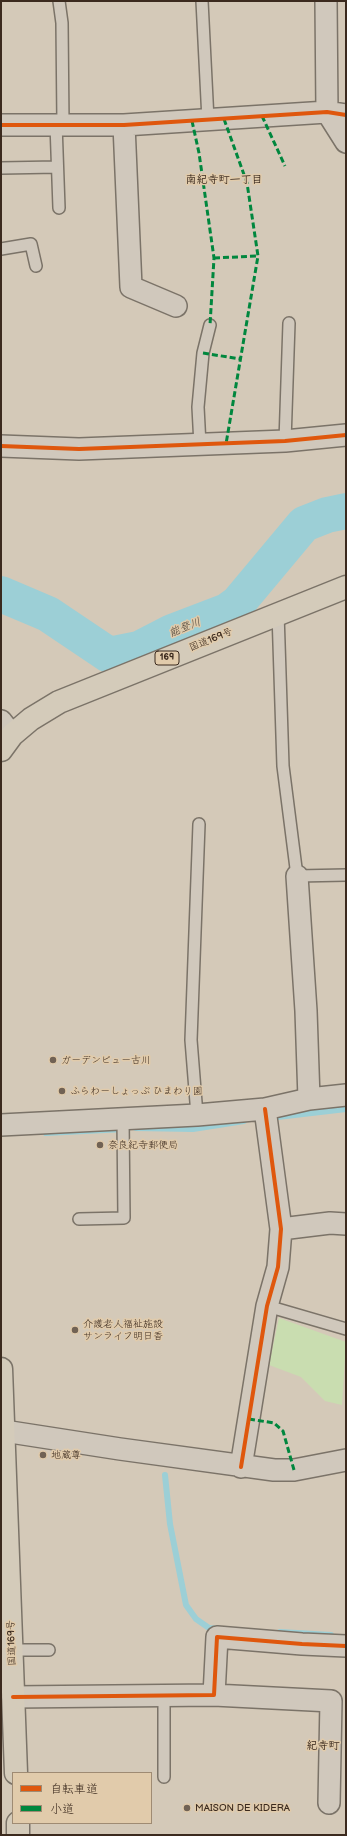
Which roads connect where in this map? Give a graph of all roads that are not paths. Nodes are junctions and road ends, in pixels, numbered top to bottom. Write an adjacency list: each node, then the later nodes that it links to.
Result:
1 (58, 1): 6 (lane)
2 (202, 1): 5 (lane)
3 (326, 1): 4 (street)
4 (336, 113): 5 (street); 9 (street)
5 (208, 120): 8 (street)
6 (60, 124): 7 (street); 8 (street); 10 (lane)
7 (1, 125)
8 (124, 125): 15 (street)
9 (346, 142)
10 (57, 167): 11 (lane); 12 (lane)
11 (1, 168)
12 (59, 208)
13 (1, 249): 14 (lane)
14 (36, 266)
15 (176, 306)
16 (289, 323): 19 (lane)
17 (210, 325): 20 (lane)
18 (346, 435): 19 (street)
19 (285, 441): 20 (street)
20 (200, 445): 21 (street)
21 (1, 446)
22 (346, 587): 23 (highway, 国道169号 / 169)
23 (278, 613): 24 (highway, 国道169号 / 169); 27 (lane)
24 (5, 735)
25 (199, 824): 31 (lane)
26 (346, 875): 27 (lane)
27 (297, 876): 29 (street)
28 (346, 1096): 29 (street)
29 (309, 1100): 30 (street)
30 (264, 1109): 31 (street); 36 (street)
31 (197, 1115): 32 (street)
32 (123, 1119): 33 (street); 34 (lane)
33 (1, 1125)
34 (79, 1219)
35 (346, 1224): 36 (street)
36 (281, 1229): 37 (street)
37 (267, 1306): 38 (lane); 42 (street)
38 (346, 1330)
39 (1, 1369): 40 (highway, 国道169号)
40 (4, 1431): 42 (street); 44 (highway, 国道169号)
41 (346, 1460): 42 (street)
42 (242, 1466)
43 (346, 1646): 46 (street)
44 (12, 1650): 45 (lane); 48 (highway, 国道169号)
45 (49, 1650)
46 (214, 1695): 47 (street); 51 (street)
47 (164, 1696): 48 (street); 50 (lane)
48 (14, 1697): 49 (highway, 国道169号)
49 (16, 1772)
50 (164, 1777)
51 (329, 1803)
52 (18, 1824): 53 (highway)
53 (18, 1835)

